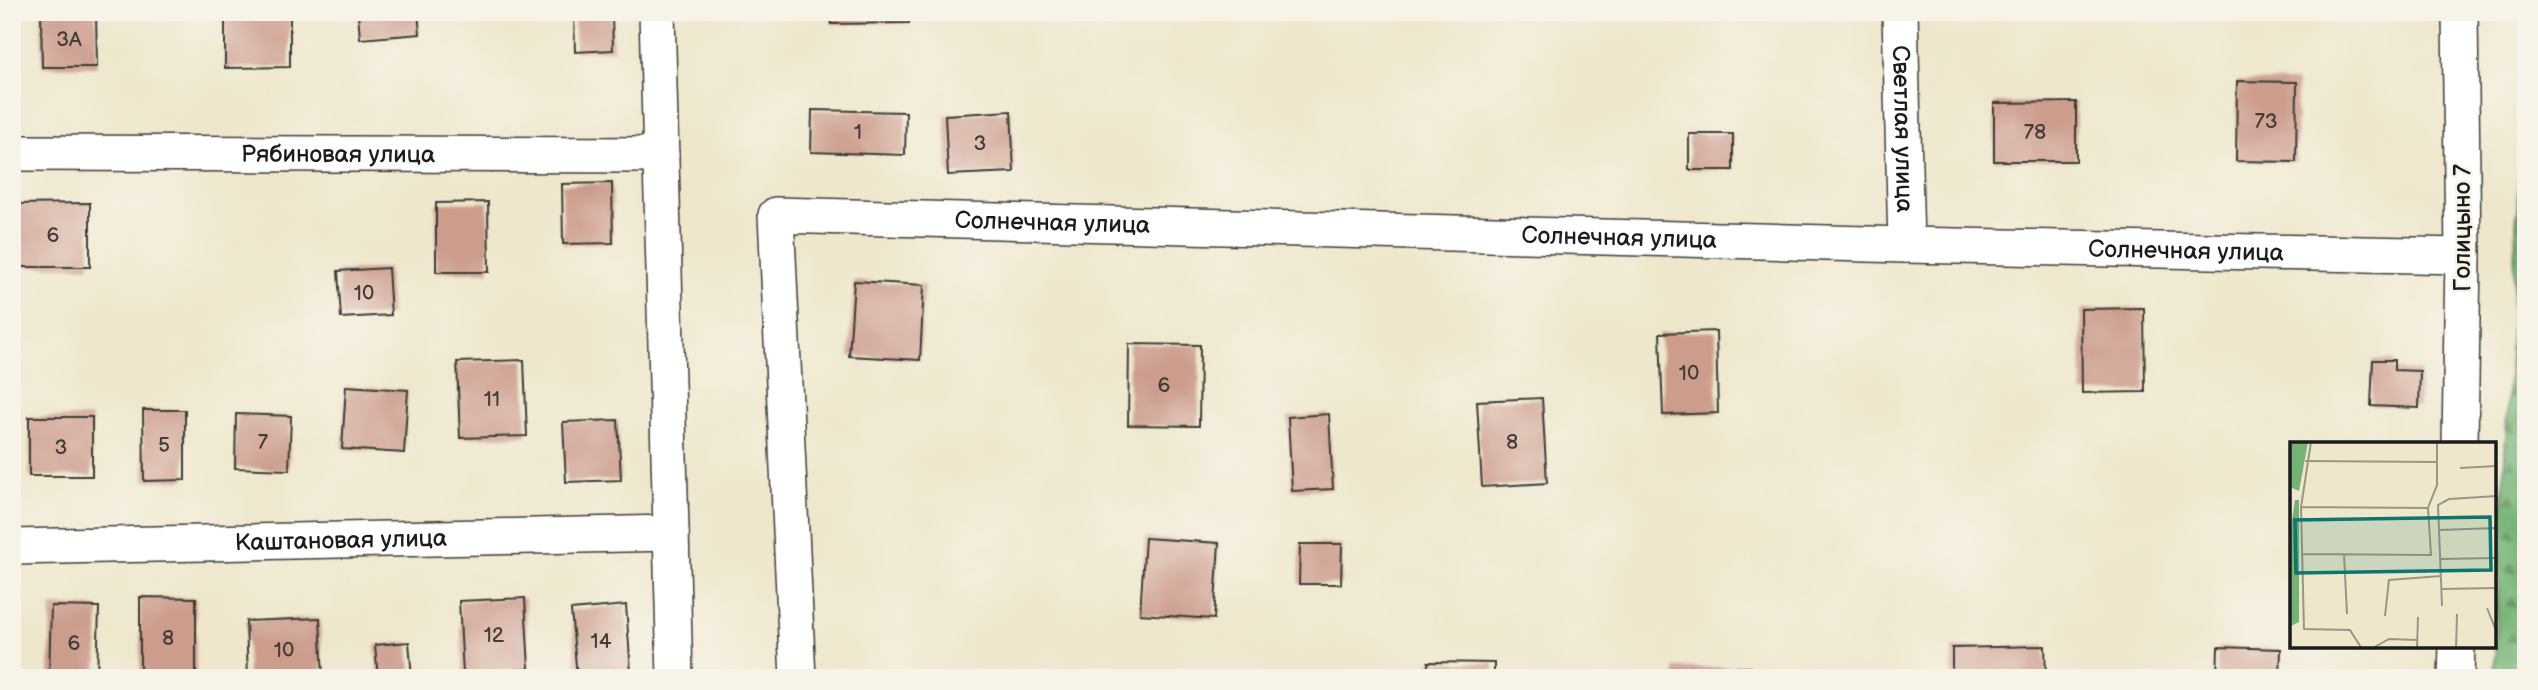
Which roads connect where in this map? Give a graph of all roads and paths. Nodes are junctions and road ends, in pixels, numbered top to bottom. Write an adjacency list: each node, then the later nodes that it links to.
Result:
1 (657, 12): 5 (street)
2 (1900, 12): 6 (street, Светлая улица)
3 (2460, 12): 7 (street, Голицыно 7)
4 (12, 153): 5 (street, Рябиновая улица)
5 (661, 155): 9 (street)
6 (1906, 244): 7 (street, Солнечная улица); 13 (street, Солнечная улица)
7 (2463, 256): 8 (street, Голицыно 7)
8 (2460, 442)
9 (671, 533): 10 (street, Каштановая улица); 12 (street)
10 (12, 547)
11 (2457, 648): 14 (street)
12 (675, 678)
13 (798, 678)
14 (2456, 678)

